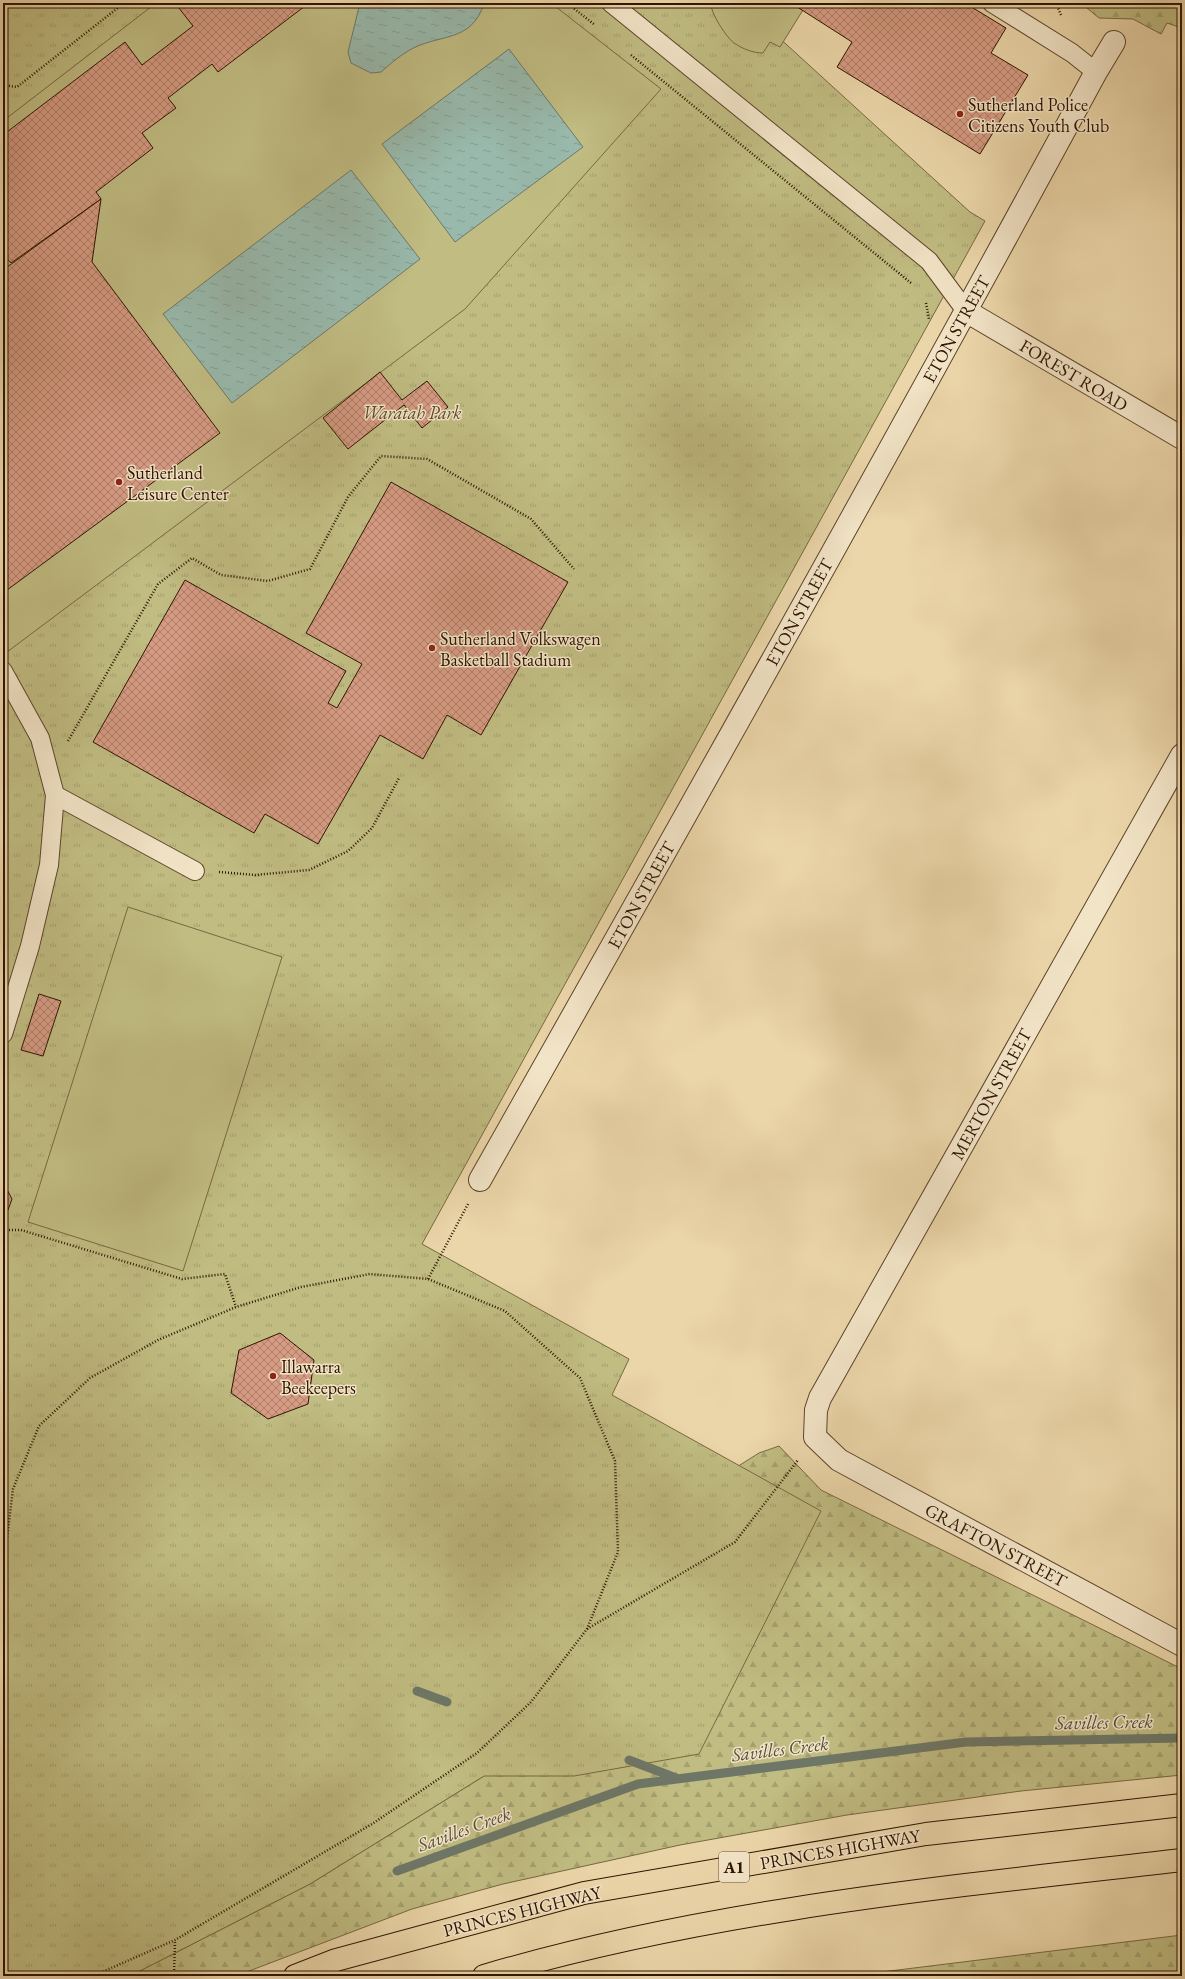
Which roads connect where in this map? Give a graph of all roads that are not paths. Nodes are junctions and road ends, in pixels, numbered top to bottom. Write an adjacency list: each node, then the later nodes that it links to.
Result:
1 (611, 3): 5 (lane)
2 (992, 3): 4 (lane)
3 (1114, 42): 4 (street, ETON STREET)
4 (1096, 72): 5 (street, ETON STREET)
5 (966, 311): 6 (street, FOREST ROAD); 12 (street, ETON STREET)
6 (1182, 438)
7 (3, 671): 9 (lane)
8 (1182, 755): 13 (street, MERTON STREET)
9 (55, 795): 10 (lane); 11 (lane)
10 (195, 871)
11 (3, 1034)
12 (480, 1180)
13 (815, 1437): 14 (street, GRAFTON STREET)
14 (1182, 1645)
15 (1182, 1805): 17 (highway, PRINCES HIGHWAY / A1)
16 (1182, 1860): 18 (highway)
17 (295, 1976)
18 (484, 1976)

